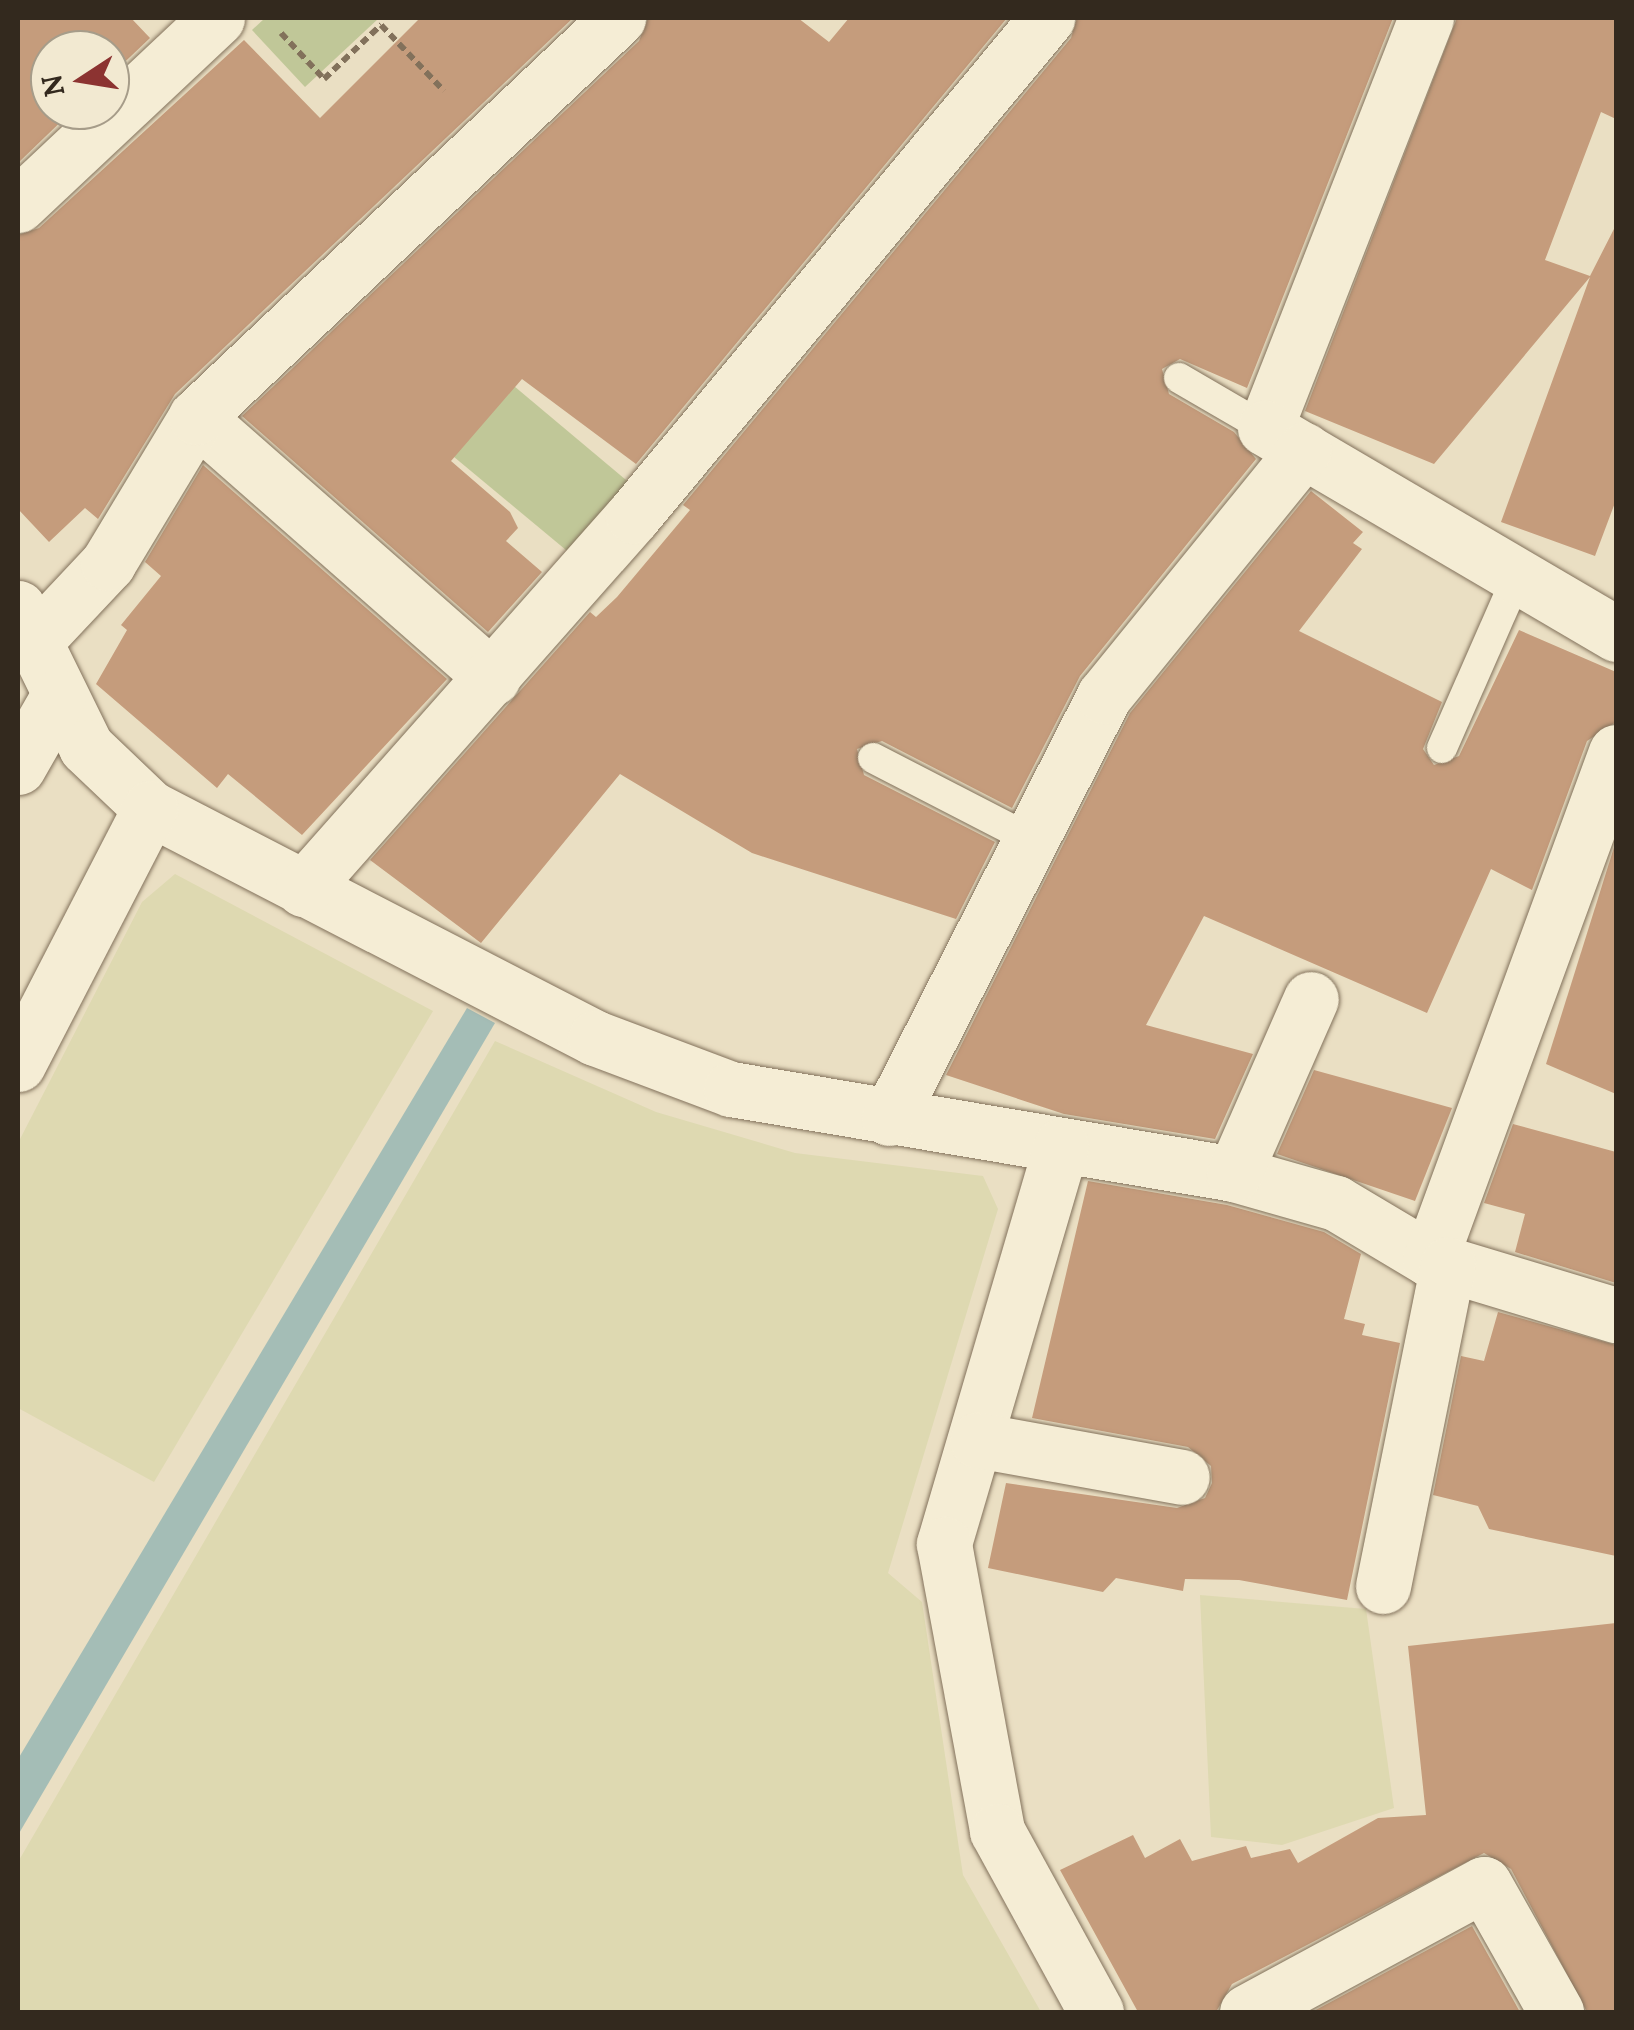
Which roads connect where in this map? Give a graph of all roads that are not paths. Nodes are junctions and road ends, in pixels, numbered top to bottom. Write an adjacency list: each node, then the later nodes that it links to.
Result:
1 (216, 18): 5 (street)
2 (618, 18): 7 (street)
3 (1047, 18): 12 (street)
4 (1426, 18): 8 (street)
5 (18, 205)
6 (1179, 378): 8 (lane)
7 (196, 417): 10 (street); 12 (street)
8 (1285, 439): 9 (street); 19 (street)
9 (1519, 574): 11 (street); 14 (lane)
10 (25, 625): 13 (street)
11 (1616, 634)
12 (492, 678): 20 (street)
13 (58, 698): 17 (street); 18 (street)
14 (1442, 748)
15 (1616, 752): 26 (street)
16 (874, 758): 19 (lane)
17 (18, 767)
18 (150, 808): 20 (street); 22 (street)
19 (1028, 838): 23 (street)
20 (303, 889): 23 (street)
21 (1311, 999): 25 (street)
22 (18, 1064)
23 (889, 1118): 24 (street)
24 (1061, 1146): 25 (street); 28 (street)
25 (1234, 1174): 26 (street)
26 (1439, 1262): 27 (street); 30 (street)
27 (1616, 1316)
28 (977, 1440): 29 (street); 31 (street)
29 (1182, 1477)
30 (1383, 1586)
31 (1096, 2012)
32 (1247, 2012): 33 (street)
33 (1556, 2012)

